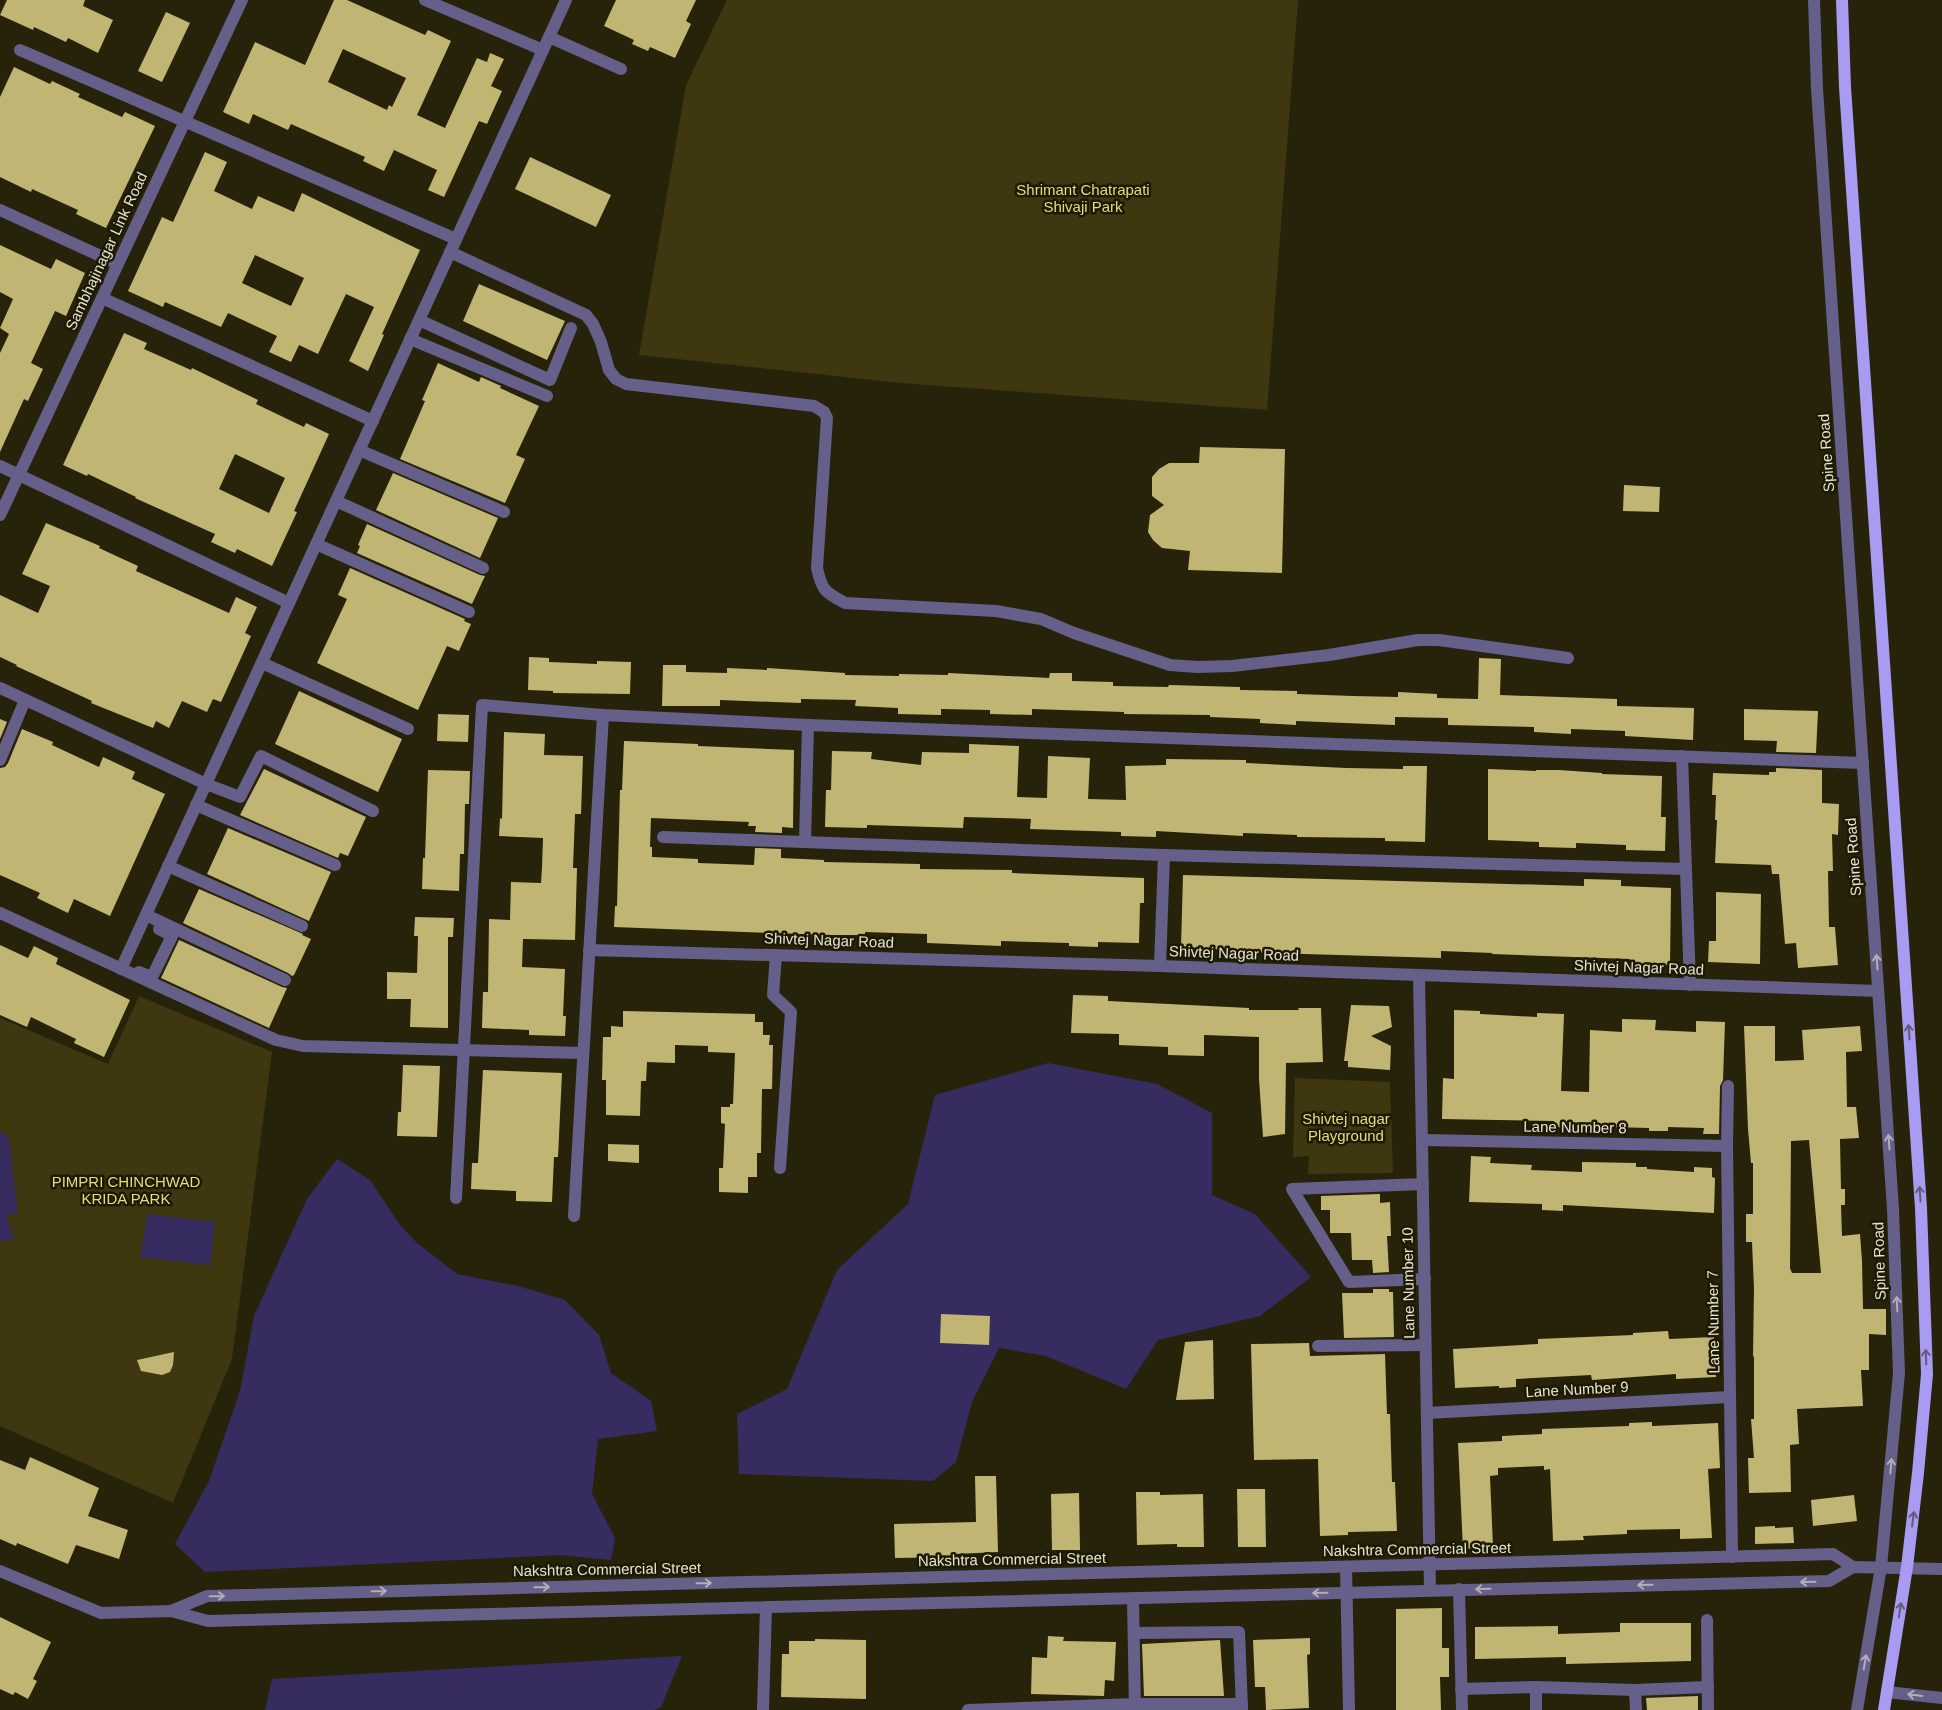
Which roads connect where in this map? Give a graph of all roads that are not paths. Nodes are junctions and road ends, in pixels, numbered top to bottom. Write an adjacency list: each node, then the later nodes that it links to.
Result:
1 (242, 0): 10 (street, Sambhajinagar Link Road)
2 (425, 0): 8 (street)
3 (566, 0): 6 (street)
4 (1814, 0): 40 (street, Spine Road)
5 (1842, 0): 80 (main road, one-way to 5)
6 (549, 37): 8 (street); 9 (street)
7 (20, 50): 10 (street)
8 (543, 50): 12 (street)
9 (620, 69)
10 (185, 122): 12 (street); 14 (street, Sambhajinagar Link Road)
11 (0, 210): 14 (street)
12 (456, 239): 13 (street)
13 (450, 252): 16 (street); 31 (street)
14 (118, 264): 15 (street, Sambhajinagar Link Road)
15 (102, 298): 20 (street); 23 (street, Sambhajinagar Link Road)
16 (419, 320): 17 (street); 18 (street)
17 (571, 328)
18 (410, 339): 19 (street); 20 (street)
19 (548, 396)
20 (373, 421): 21 (street)
21 (359, 450): 24 (street); 25 (street)
22 (0, 466): 23 (street)
23 (19, 475): 26 (street, Sambhajinagar Link Road); 29 (street)
24 (336, 501): 27 (street); 28 (street)
25 (504, 512)
26 (0, 515)
27 (316, 544): 29 (street); 30 (street)
28 (483, 568)
29 (289, 603): 32 (street)
30 (469, 612)
31 (1568, 658)
32 (262, 663): 37 (street); 41 (street)
33 (0, 688): 34 (street)
34 (25, 700): 39 (street); 41 (street)
35 (603, 715): 36 (street); 54 (street); 61 (street)
36 (808, 725): 38 (street); 45 (street)
37 (408, 729)
38 (1682, 756): 40 (street); 49 (street)
39 (0, 760)
40 (1863, 763): 60 (street, Spine Road, one-way to 40)
41 (206, 784): 42 (street); 43 (street)
42 (196, 805): 47 (street); 48 (street)
43 (373, 811)
44 (663, 837): 45 (street)
45 (805, 842): 46 (street)
46 (1164, 855): 49 (street); 56 (street)
47 (335, 865)
48 (168, 866): 51 (street); 52 (street)
49 (1686, 869): 59 (street)
50 (0, 913): 57 (street)
51 (144, 918): 53 (street); 53 (street); 57 (street)
52 (302, 926)
53 (172, 936): 57 (street)
54 (589, 950): 55 (street, Shivtej Nagar Road); 62 (street)
55 (776, 955): 56 (street, Shivtej Nagar Road); 66 (street)
56 (1160, 966): 58 (street, Shivtej Nagar Road)
57 (122, 967): 61 (street)
58 (1419, 976): 59 (street, Shivtej Nagar Road); 64 (street, Lane Number 10)
59 (1690, 985): 60 (street, Shivtej Nagar Road)
60 (1878, 991): 79 (street, Spine Road, one-way to 60)
61 (463, 1050): 62 (street); 68 (street)
62 (583, 1053): 69 (street)
63 (1728, 1086): 65 (street, Lane Number 7)
64 (1423, 1140): 65 (street, Lane Number 8); 67 (street, Lane Number 10)
65 (1727, 1146): 73 (street, Lane Number 7)
66 (780, 1168)
67 (1423, 1184): 70 (street, Lane Number 10); 70 (street)
68 (456, 1198)
69 (574, 1216)
70 (1425, 1279): 71 (street, Lane Number 10)
71 (1426, 1345): 72 (street); 74 (street, Lane Number 10)
72 (1318, 1346)
73 (1730, 1397): 74 (street, Lane Number 9); 75 (street, Lane Number 7)
74 (1427, 1413): 76 (street, Lane Number 10)
75 (1732, 1557): 76 (street, Nakshtra Commercial Street); 78 (street, Nakshtra Commercial Street)
76 (1429, 1565): 77 (street, Nakshtra Commercial Street); 85 (street, Lane Number 10)
77 (1346, 1567): 86 (street); 89 (street, Nakshtra Commercial Street, one-way to 77)
78 (1853, 1567): 79 (street); 84 (street, Nakshtra Commercial Street, one-way to 84)
79 (1881, 1567): 80 (street); 107 (street, Spine Road, one-way to 79)
80 (1908, 1567): 81 (street); 96 (main road, one-way to 80)
81 (1942, 1569)
82 (3, 1572): 83 (street); 89 (street, Nakshtra Commercial Street)
83 (0, 1586)
84 (1459, 1589): 85 (street, Nakshtra Commercial Street); 94 (street)
85 (1430, 1590): 86 (street, Nakshtra Commercial Street)
86 (1346, 1592): 87 (street, Nakshtra Commercial Street, one-way to 87); 102 (street)
87 (1133, 1598): 88 (street, Nakshtra Commercial Street); 91 (street)
88 (766, 1607): 89 (street, Nakshtra Commercial Street); 100 (street)
89 (171, 1611)
90 (1707, 1620): 93 (street)
91 (1134, 1633): 98 (street); 99 (street)
92 (1536, 1687): 94 (street); 95 (street); 104 (street)
93 (1708, 1687): 95 (street); 106 (street)
94 (1461, 1689): 103 (street)
95 (1635, 1690): 105 (street)
96 (1887, 1692): 97 (street, one-way to 96); 108 (main road)
97 (1942, 1698)
98 (1135, 1707): 99 (street); 101 (street)
99 (1242, 1707)
100 (763, 1710)
101 (968, 1710)
102 (1349, 1710)
103 (1462, 1710)
104 (1536, 1710)
105 (1636, 1710)
106 (1708, 1710)
107 (1857, 1710)
108 (1884, 1710)

